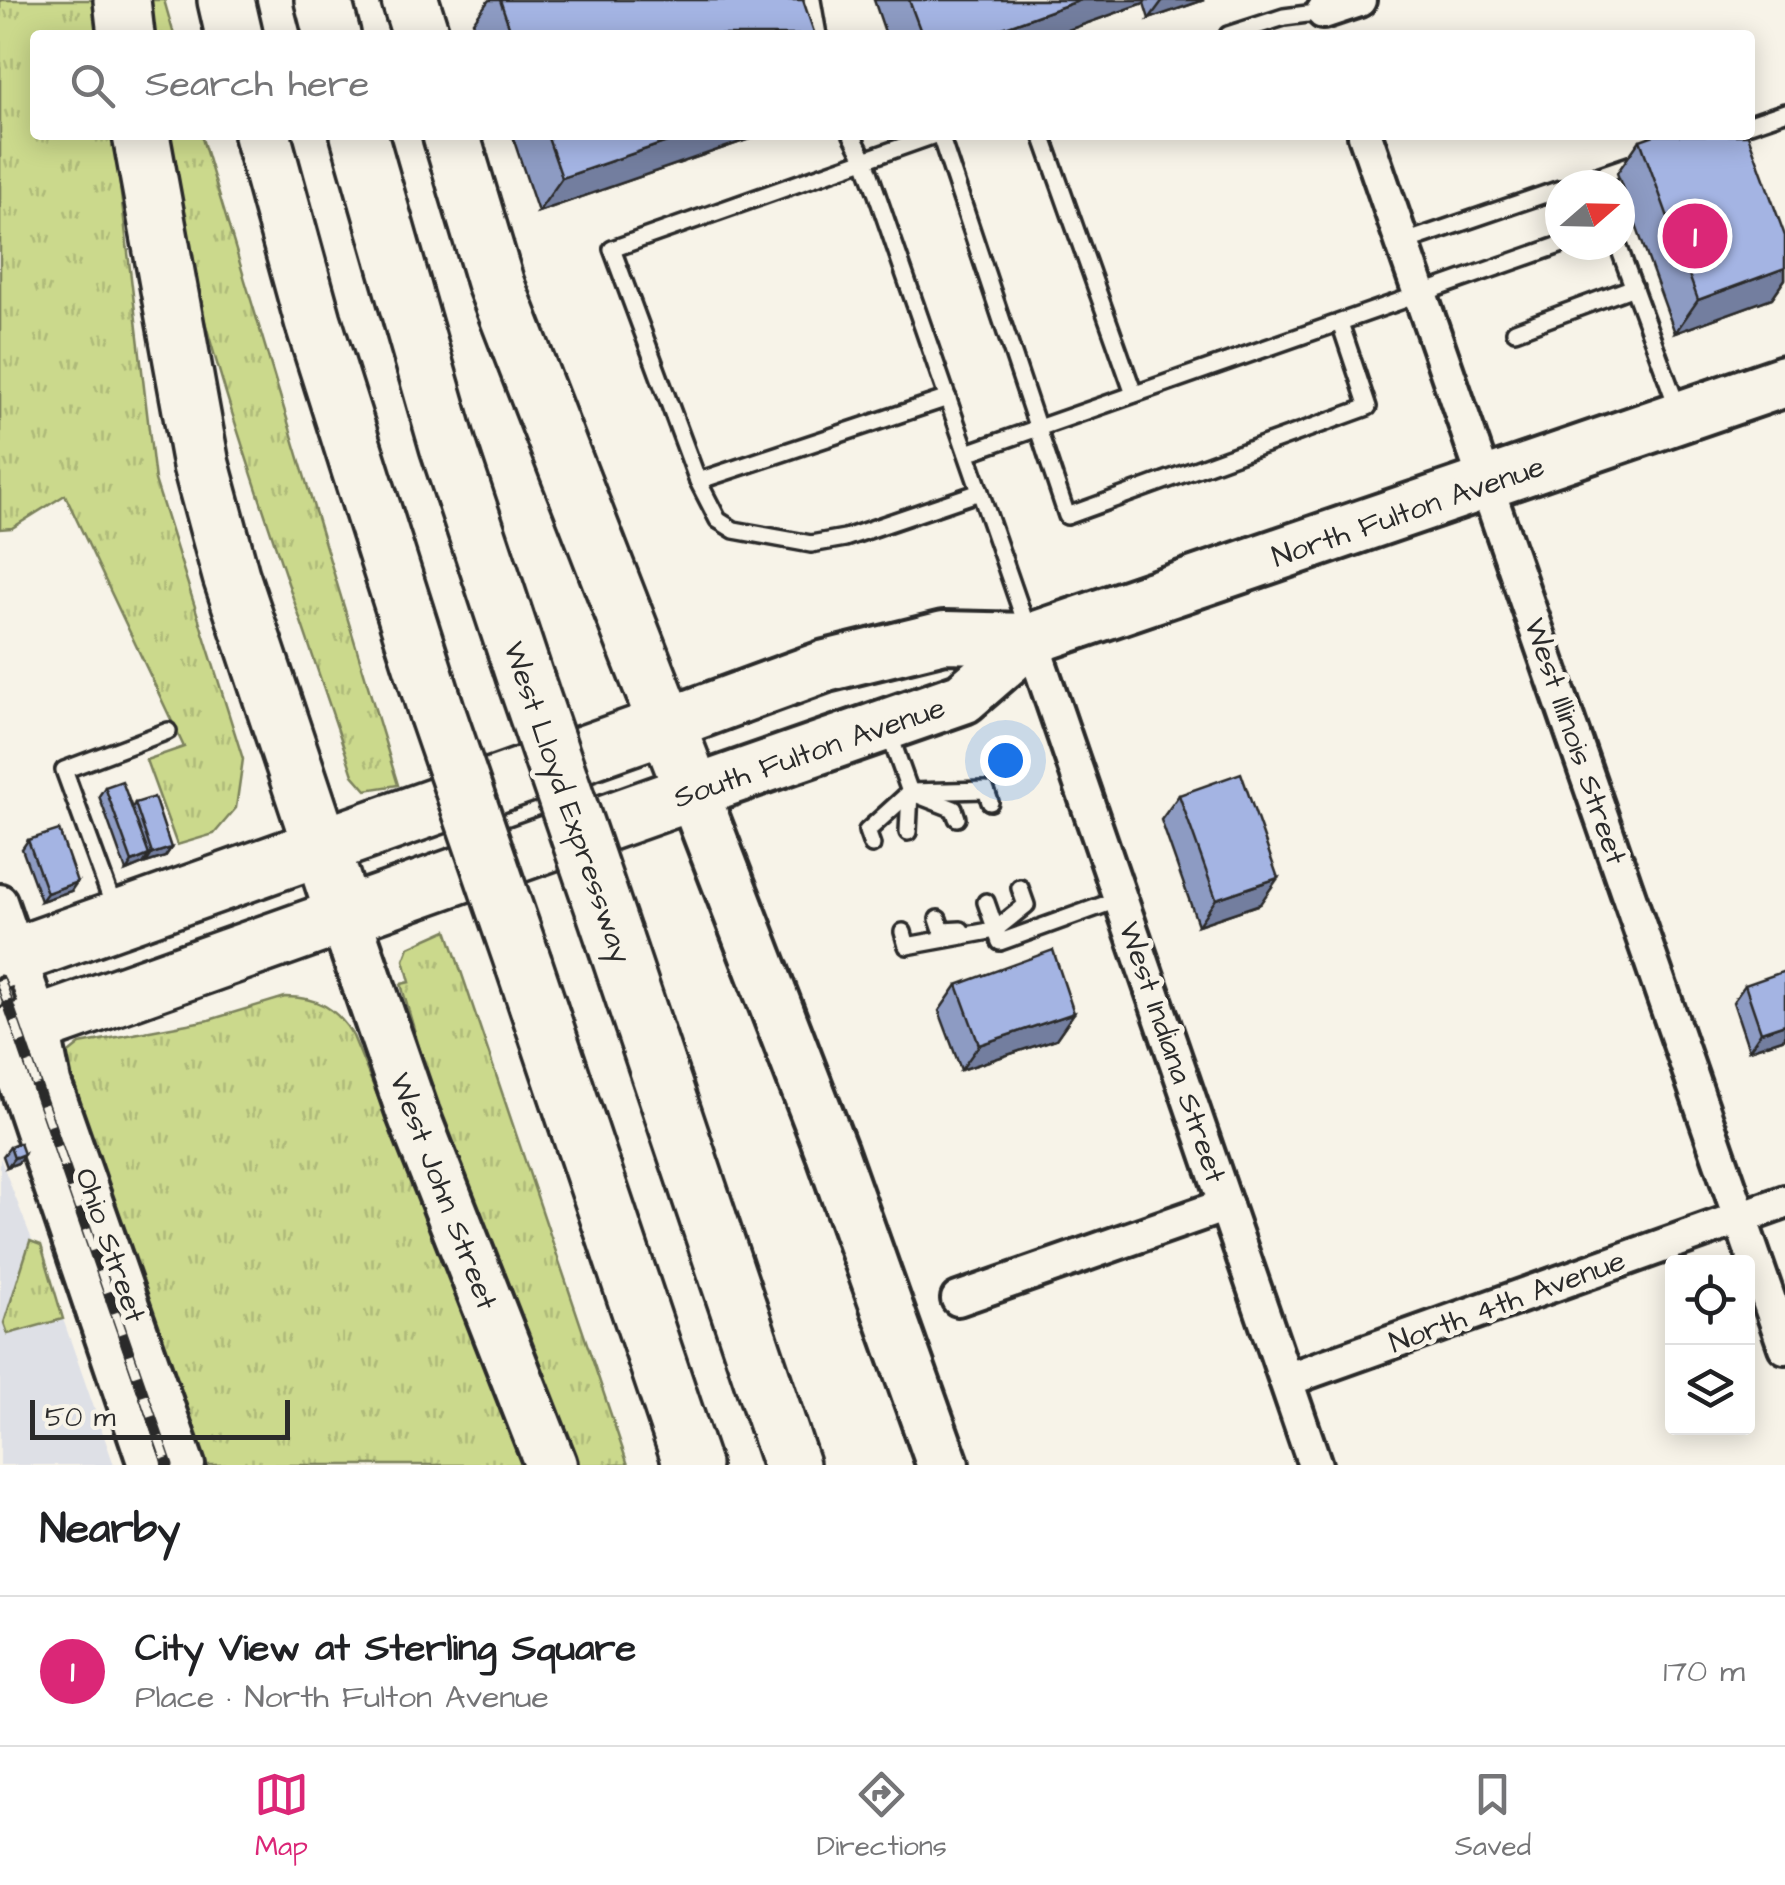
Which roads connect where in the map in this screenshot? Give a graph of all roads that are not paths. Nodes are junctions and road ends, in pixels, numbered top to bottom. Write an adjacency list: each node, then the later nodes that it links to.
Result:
1 (122, 0): 8 (highway)
2 (226, 0): 9 (highway)
3 (322, 0): 10 (highway)
4 (410, 0): 11 (highway)
5 (812, 0): 12 (lane)
6 (1359, 0): 7 (street)
7 (1324, 16): 13 (lane)
8 (125, 30)
9 (233, 30)
10 (331, 30)
11 (419, 30)
12 (817, 30)
13 (1244, 30)
14 (1785, 112): 15 (lane)
15 (1755, 122)
16 (142, 140): 54 (highway)
17 (263, 140): 76 (highway, bridge)
18 (360, 140): 77 (highway, West Lloyd Expressway, bridge)
19 (452, 140): 47 (highway)
20 (855, 140): 26 (lane)
21 (923, 140): 26 (lane)
22 (939, 140): 40 (lane)
23 (1044, 140): 37 (lane)
24 (1367, 140): 29 (street, West Illinois Street)
25 (1663, 154): 27 (lane)
26 (865, 160): 38 (lane); 42 (lane)
27 (1616, 170)
28 (1545, 194): 29 (lane)
29 (1402, 242): 33 (street, West Illinois Street)
30 (1545, 250): 33 (lane)
31 (1624, 260): 32 (lane)
32 (1634, 287): 35 (lane); 39 (lane)
33 (1420, 296): 34 (lane); 43 (street, West Illinois Street)
34 (1340, 323): 37 (lane); 40 (lane)
35 (1515, 331)
36 (1785, 380): 39 (main road, North Fulton Avenue)
37 (1134, 394): 40 (lane)
38 (948, 398): 41 (lane); 42 (lane)
39 (1681, 417): 43 (main road, North Fulton Avenue)
40 (1040, 427): 41 (lane)
41 (967, 453): 44 (lane)
42 (698, 481): 44 (lane)
43 (1488, 485): 45 (main road, North Fulton Avenue); 69 (street, West Illinois Street)
44 (980, 492): 45 (lane)
45 (1031, 639): 46 (main road, South Fulton Avenue); 47 (main road); 57 (street, West Indiana Street)
46 (886, 724): 49 (main road, South Fulton Avenue); 50 (lane)
47 (664, 725): 49 (highway); 54 (highway)
48 (168, 731): 61 (lane)
49 (692, 792): 60 (highway, South Fulton Avenue); 78 (main road)
50 (910, 792): 51 (lane); 52 (lane); 53 (lane); 55 (lane)
51 (990, 802)
52 (957, 818)
53 (908, 832)
54 (322, 844): 60 (highway); 61 (highway)
55 (872, 845)
56 (1020, 888): 63 (lane)
57 (1120, 899): 63 (lane); 68 (street, West Indiana Street)
58 (0, 901): 65 (street)
59 (986, 902): 63 (lane)
60 (344, 915): 66 (highway, South Fulton Avenue); 75 (main road, West John Street)
61 (118, 918): 65 (highway)
62 (938, 919): 63 (lane)
63 (995, 930): 64 (lane)
64 (903, 932)
65 (10, 958): 66 (street)
66 (11, 1034): 73 (street, Ohio Street); 74 (street, Ohio Street)
67 (1785, 1202): 69 (street, North 4th Avenue)
68 (1226, 1205): 70 (street); 72 (street, West Indiana Street)
69 (1740, 1218): 71 (street, West Illinois Street); 72 (street, North 4th Avenue)
70 (958, 1300)
71 (1785, 1347)
72 (1286, 1380): 79 (street, West Indiana Street)
73 (145, 1465)
74 (188, 1465)
75 (551, 1465)
76 (692, 1465)
77 (791, 1465)
78 (943, 1465)
79 (1315, 1465)

